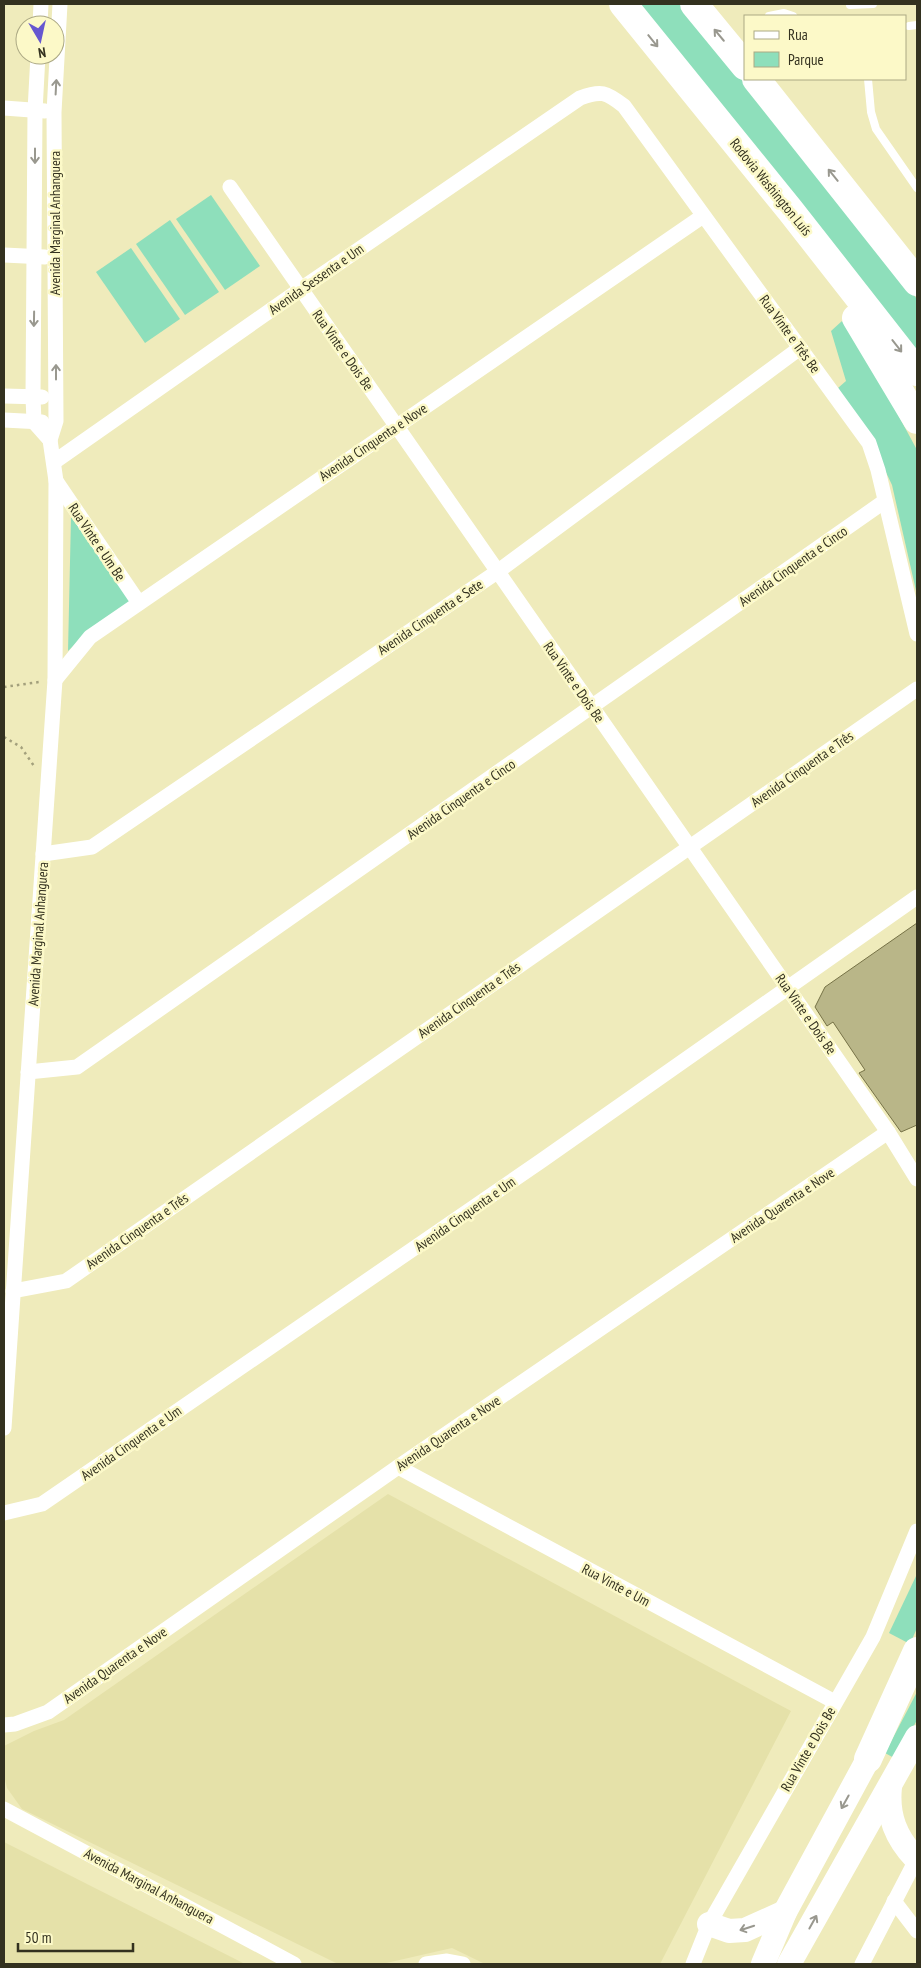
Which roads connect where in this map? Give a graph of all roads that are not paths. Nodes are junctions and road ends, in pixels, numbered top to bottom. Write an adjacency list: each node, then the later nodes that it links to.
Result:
1 (60, 4): 15 (street, Avenida Marginal Anhanguera, one-way to 1)
2 (622, 4): 19 (highway, Rodovia Washington Luís, one-way to 19)
3 (694, 4): 9 (highway, one-way to 3)
4 (873, 4): 5 (lane)
5 (850, 5)
6 (774, 15): 7 (lane)
7 (790, 15)
8 (38, 65): 14 (street, Avenida Marginal Anhanguera)
9 (744, 65)
10 (757, 80): 18 (highway, one-way to 10)
11 (868, 80): 17 (lane)
12 (580, 98): 20 (street, Rua Vinte e Três Be); 26 (street, Avenida Sessenta e Um)
13 (4, 108): 14 (street)
14 (36, 111): 15 (street); 23 (street, Avenida Marginal Anhanguera, one-way to 23)
15 (54, 112): 22 (street, Avenida Marginal Anhanguera)
16 (230, 187): 26 (street, Rua Vinte e Dois Be)
17 (917, 188)
18 (858, 206): 24 (highway); 25 (highway)
19 (790, 210): 28 (highway, Rodovia Washington Luís, one-way to 28); 33 (highway)
20 (703, 216): 27 (street, Rua Vinte e Três Be); 36 (street, Avenida Cinquenta e Nove)
21 (4, 255): 23 (street)
22 (55, 257): 23 (street); 31 (street, Avenida Marginal Anhanguera, one-way to 22)
23 (34, 258): 30 (street, Avenida Marginal Anhanguera, one-way to 30)
24 (917, 261)
25 (917, 282)
26 (301, 288): 36 (street, Rua Vinte e Dois Be); 38 (street, Avenida Sessenta e Um)
27 (800, 348): 40 (street, Rua Vinte e Três Be); 41 (street, Avenida Cinquenta e Sete)
28 (917, 372)
29 (4, 396): 30 (street)
30 (33, 397): 31 (street); 35 (street, Avenida Marginal Anhanguera)
31 (56, 397): 34 (street, Avenida Marginal Anhanguera)
32 (4, 420): 35 (street)
33 (917, 420)
34 (56, 421): 35 (street); 37 (street, Avenida Marginal Anhanguera)
35 (34, 422): 37 (street)
36 (396, 426): 41 (street, Rua Vinte e Dois Be); 42 (street, Avenida Cinquenta e Nove)
37 (50, 440): 38 (street, Avenida Marginal Anhanguera)
38 (54, 462): 39 (street, Avenida Marginal Anhanguera)
39 (56, 481): 42 (street, Rua Vinte e Um Be); 44 (street, Avenida Marginal Anhanguera)
40 (885, 501): 43 (street, Rua Vinte e Três Be); 46 (street, Avenida Cinquenta e Cinco)
41 (497, 572): 46 (street, Rua Vinte e Dois Be); 48 (street, Avenida Cinquenta e Sete)
42 (139, 603): 44 (street, Avenida Cinquenta e Nove)
43 (917, 634)
44 (55, 680): 48 (street, Avenida Marginal Anhanguera)
45 (917, 689): 47 (street, Avenida Cinquenta e Três)
46 (592, 708): 47 (street, Rua Vinte e Dois Be); 51 (street, Avenida Cinquenta e Cinco)
47 (690, 847): 50 (street, Rua Vinte e Dois Be); 54 (street, Avenida Cinquenta e Três)
48 (44, 854): 51 (street, Avenida Marginal Anhanguera)
49 (917, 897): 50 (street, Avenida Cinquenta e Um)
50 (788, 988): 52 (street, Rua Vinte e Dois Be); 57 (street, Avenida Cinquenta e Um)
51 (28, 1072): 54 (street, Avenida Marginal Anhanguera)
52 (888, 1132): 53 (street, Rua Vinte e Dois Be); 56 (street, Avenida Quarenta e Nove)
53 (917, 1179)
54 (13, 1291): 55 (street, Avenida Marginal Anhanguera)
55 (4, 1428)
56 (398, 1468): 61 (street, Rua Vinte e Um); 62 (street, Avenida Quarenta e Nove)
57 (4, 1514)
58 (917, 1532): 61 (street, Rua Vinte e Dois Be)
59 (917, 1651): 64 (highway)
60 (917, 1670): 64 (highway)
61 (835, 1702): 70 (street, Rua Vinte e Dois Be)
62 (4, 1725)
63 (917, 1737): 65 (main road)
64 (868, 1759): 69 (main road, one-way to 69)
65 (890, 1786): 67 (main road); 77 (main road, one-way to 65)
66 (4, 1809): 72 (street, Avenida Marginal Anhanguera)
67 (917, 1859): 68 (street)
68 (894, 1901): 71 (street); 78 (street)
69 (785, 1912): 70 (main road, one-way to 70); 76 (main road)
70 (709, 1924): 75 (street, Rua Vinte e Dois Be)
71 (917, 1931)
72 (294, 1964)
73 (426, 1964): 74 (street)
74 (463, 1964)
75 (693, 1964)
76 (763, 1964)
77 (790, 1964)
78 (862, 1964)

